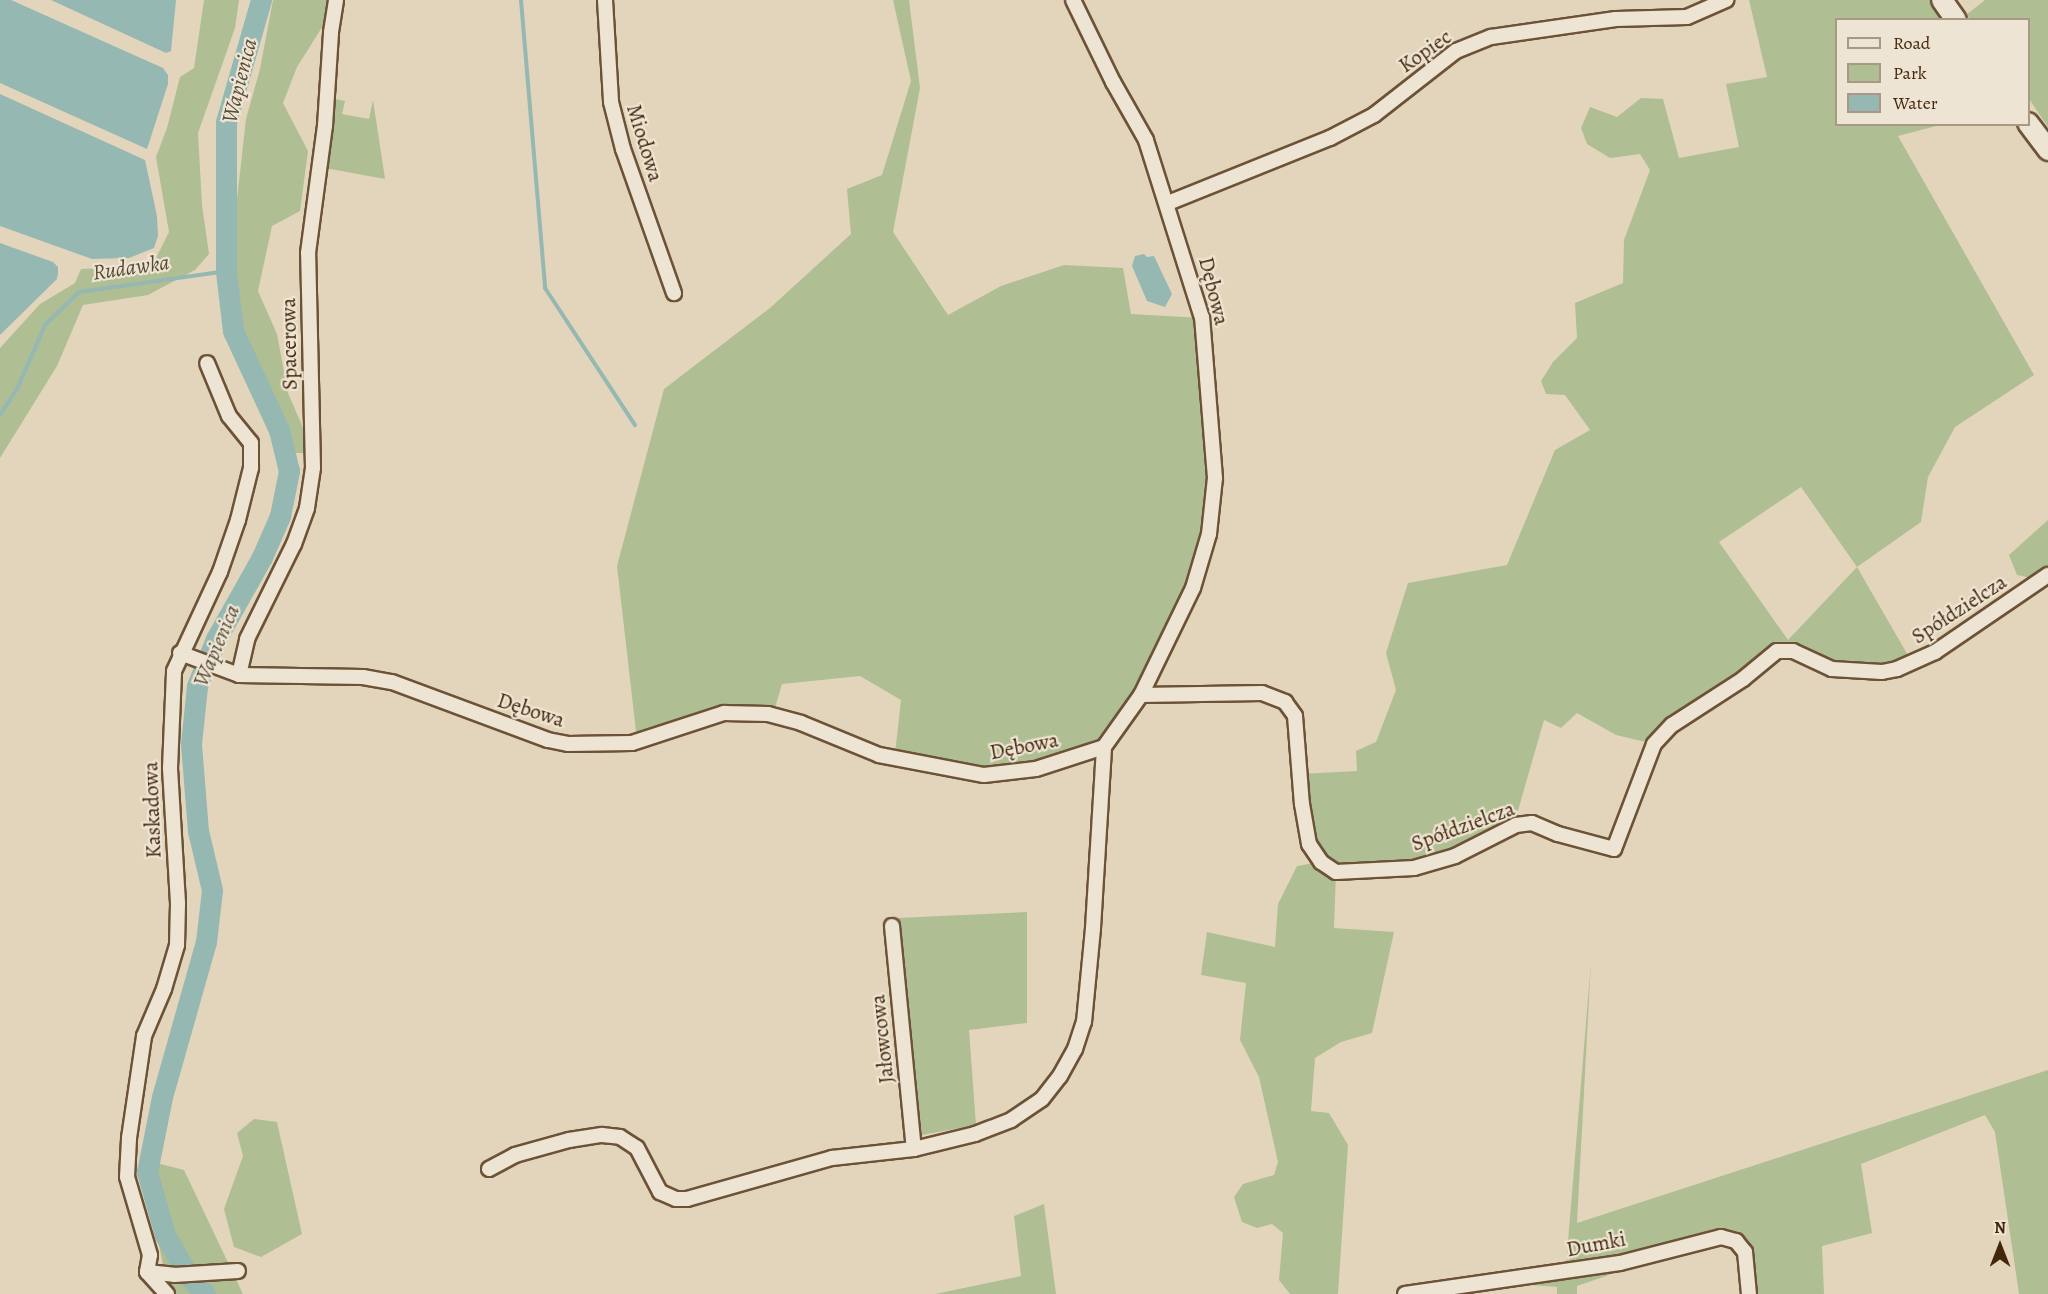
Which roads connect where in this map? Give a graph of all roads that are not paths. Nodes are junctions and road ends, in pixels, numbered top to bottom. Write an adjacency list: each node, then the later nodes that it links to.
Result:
1 (336, 0): 14 (street, Spacerowa)
2 (605, 0): 10 (street, Miodowa)
3 (1073, 0): 9 (street, Dębowa)
4 (1726, 0): 9 (street, Kopiec)
5 (1942, 0): 6 (street)
6 (1955, 18)
7 (2030, 126): 8 (street)
8 (2048, 150)
9 (1167, 203): 15 (street, Dębowa)
10 (674, 293)
11 (207, 363): 13 (street, Kaskadowa)
12 (2048, 575): 15 (street, Spółdzielcza)
13 (187, 656): 14 (street, Dębowa); 21 (street, Kaskadowa)
14 (239, 675): 16 (street, Dębowa)
15 (1141, 695): 16 (street, Dębowa)
16 (1104, 747): 18 (street)
17 (892, 926): 18 (street, Jałowcowa)
18 (914, 1149): 19 (street)
19 (489, 1169)
20 (238, 1271): 21 (street)
21 (147, 1272): 22 (street)
22 (167, 1294)
23 (1405, 1294): 24 (street, Dumki)
24 (1749, 1294)

